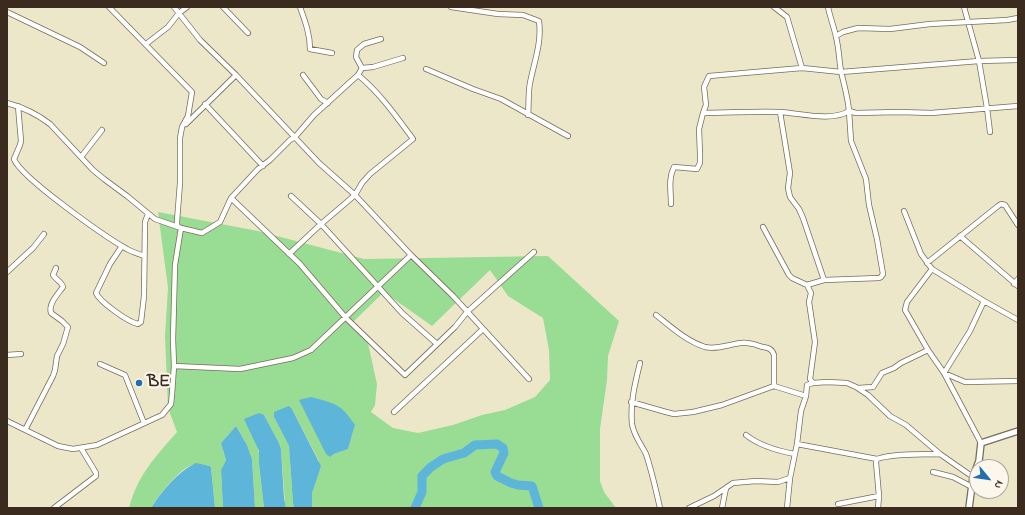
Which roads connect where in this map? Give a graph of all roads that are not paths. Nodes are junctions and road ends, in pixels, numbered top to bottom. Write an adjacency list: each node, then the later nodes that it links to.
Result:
1 (109, 7): 17 (street)
2 (174, 7): 11 (street)
3 (187, 7): 11 (street)
4 (223, 7): 14 (street)
5 (300, 7): 18 (street)
6 (451, 7): 39 (street)
7 (774, 7): 24 (street)
8 (828, 7): 15 (street)
9 (964, 7): 13 (street)
10 (7, 12): 22 (street)
11 (179, 12): 17 (street); 27 (street)
12 (1018, 18): 13 (street)
13 (968, 22): 15 (street); 21 (street)
14 (248, 33)
15 (836, 36): 26 (street)
16 (381, 39): 23 (street)
17 (146, 44): 40 (street)
18 (332, 53)
19 (403, 58): 23 (street)
20 (1018, 60): 21 (street)
21 (979, 61): 26 (street); 35 (street)
22 (104, 63)
23 (362, 68): 29 (street)
24 (802, 68): 26 (street); 38 (street)
25 (426, 69): 39 (street)
26 (842, 72): 36 (street)
27 (236, 75): 32 (street); 44 (street)
28 (303, 75): 31 (street)
29 (358, 75): 31 (street); 47 (street)
30 (7, 103): 33 (street)
31 (328, 103): 44 (street)
32 (205, 104): 40 (street); 46 (street)
33 (18, 106): 45 (street); 59 (street)
34 (1018, 106): 35 (street)
35 (987, 108): 36 (street); 42 (street)
36 (849, 111): 37 (street); 69 (street)
37 (780, 112): 38 (street); 69 (street)
38 (703, 113): 50 (street)
39 (528, 114): 43 (street)
40 (182, 127): 55 (street)
41 (102, 130): 45 (street)
42 (990, 132)
43 (568, 136)
44 (295, 138): 46 (street); 47 (street)
45 (81, 157): 52 (street)
46 (263, 166): 49 (street)
47 (355, 195): 53 (street); 63 (street)
48 (291, 196): 53 (street)
49 (230, 198): 55 (street); 61 (street)
50 (671, 204)
51 (904, 210): 64 (street)
52 (148, 214): 55 (street); 62 (street)
53 (321, 224): 61 (street); 72 (street)
54 (1018, 225): 58 (street)
55 (181, 228): 85 (street)
56 (763, 228): 70 (street)
57 (44, 234): 67 (street)
58 (960, 236): 64 (street); 71 (street)
59 (122, 246): 62 (street); 62 (street)
60 (534, 252): 74 (street)
61 (289, 254): 76 (street)
62 (144, 256)
63 (411, 256): 72 (street); 74 (street)
64 (927, 263): 66 (street)
65 (56, 268): 97 (street)
66 (932, 269): 73 (street); 80 (street)
67 (7, 272)
68 (1018, 279): 71 (street)
69 (824, 280): 70 (street)
70 (806, 285): 89 (street)
71 (1016, 285)
72 (378, 287): 76 (street); 79 (street)
73 (984, 301): 77 (street); 86 (street)
74 (467, 312): 78 (street); 79 (street)
75 (656, 315): 90 (street)
76 (346, 318): 79 (street); 85 (street)
77 (1018, 320)
78 (483, 329): 87 (street); 94 (street)
79 (436, 344)
80 (928, 350): 86 (street); 91 (street)
81 (21, 354): 82 (street)
82 (7, 355)
83 (640, 363): 93 (street)
84 (100, 364): 96 (street)
85 (174, 366): 96 (street)
86 (944, 373): 88 (street); 100 (street)
87 (529, 379)
88 (1018, 381)
89 (812, 383): 91 (street); 92 (street)
90 (774, 386): 92 (street); 93 (street)
91 (858, 388): 104 (street)
92 (806, 396): 101 (street)
93 (631, 402): 115 (street)
94 (394, 412)
95 (7, 421): 97 (street)
96 (144, 423): 102 (street)
97 (25, 430): 102 (street)
98 (1018, 431): 100 (street)
99 (746, 435): 103 (street)
100 (981, 443): 106 (street)
101 (797, 444): 103 (street); 105 (street)
102 (81, 448): 114 (street)
103 (795, 454): 109 (street)
104 (940, 454): 105 (street); 108 (street)
105 (877, 459): 112 (street)
106 (978, 459)
107 (933, 472): 110 (street)
108 (969, 474)
109 (790, 478): 111 (street); 118 (street)
110 (969, 485)
111 (726, 488): 116 (street); 117 (street)
112 (879, 496): 113 (street); 119 (street)
113 (838, 504)
114 (54, 508)
115 (660, 508)
116 (689, 508)
117 (722, 508)
118 (787, 508)
119 (878, 508)

